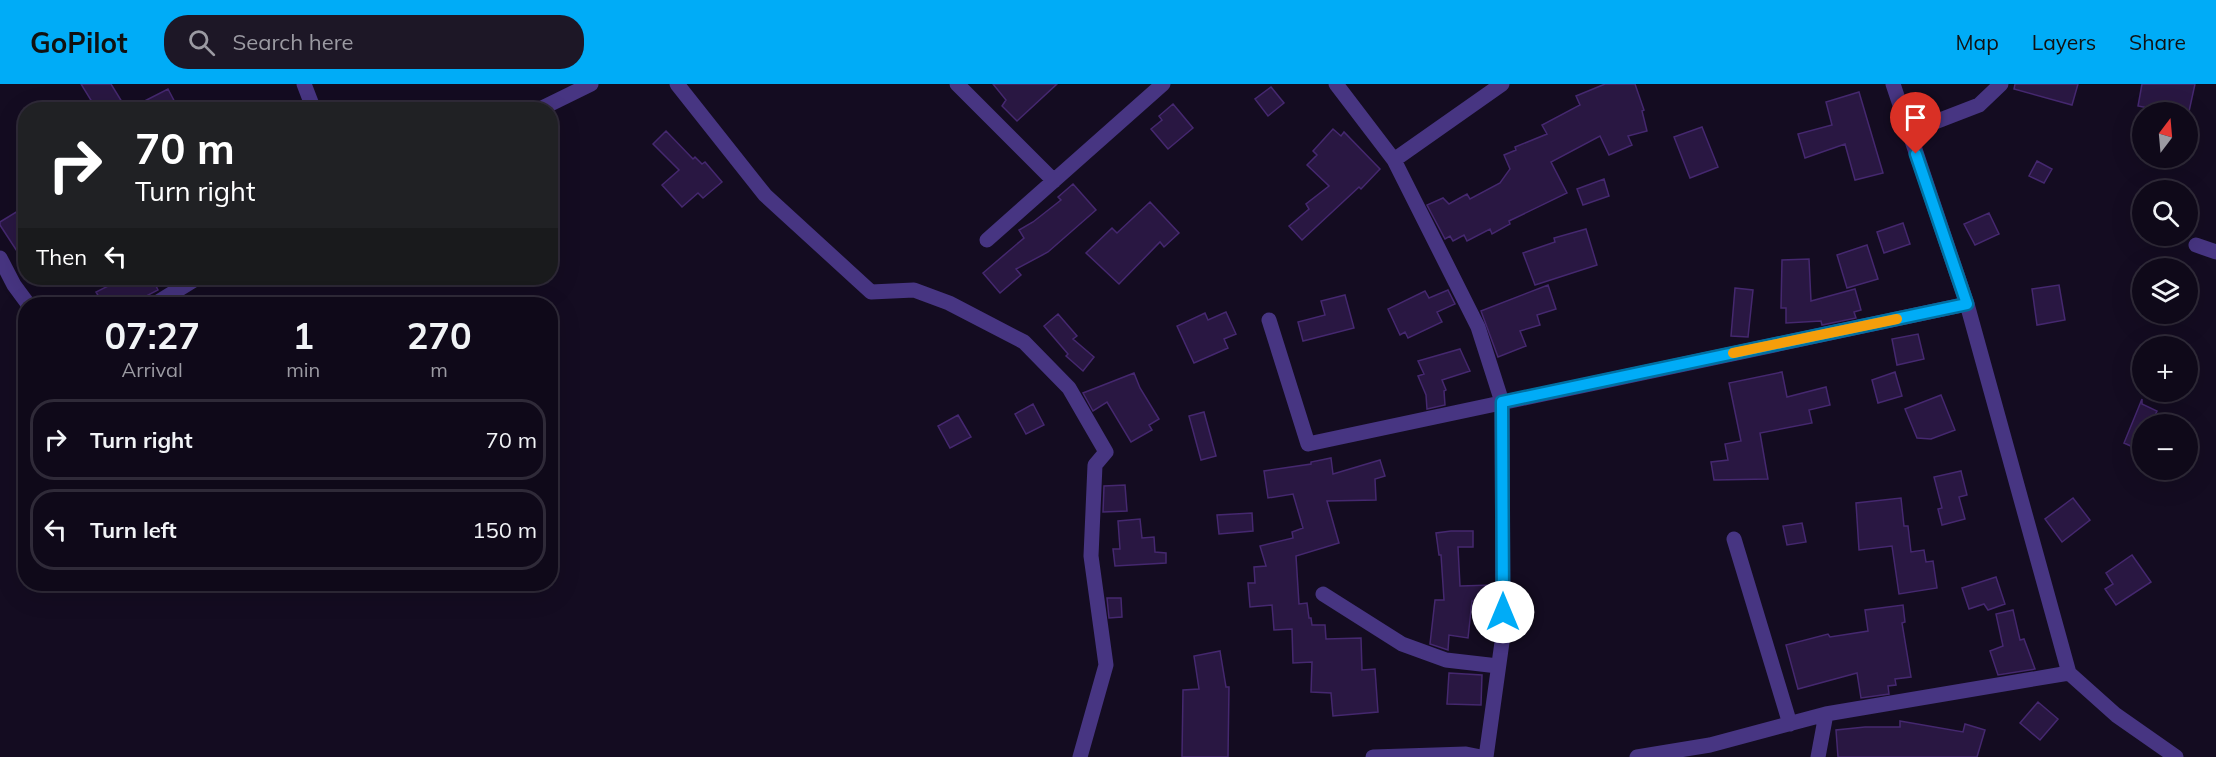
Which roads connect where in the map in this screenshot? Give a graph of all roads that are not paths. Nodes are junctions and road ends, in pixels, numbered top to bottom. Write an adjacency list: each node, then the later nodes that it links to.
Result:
1 (304, 84): 10 (street)
2 (591, 84): 11 (street)
3 (677, 84): 34 (street)
4 (957, 84): 14 (street)
5 (1163, 84): 14 (street)
6 (1336, 84): 13 (street)
7 (1502, 84): 13 (street)
8 (1893, 84): 12 (street)
9 (2001, 84): 12 (street)
10 (312, 102)
11 (554, 102)
12 (1909, 132): 24 (street)
13 (1394, 160): 26 (street)
14 (1054, 181): 15 (street)
15 (987, 240)
16 (2198, 246): 17 (street)
17 (2216, 252)
18 (0, 258): 19 (street)
19 (14, 285): 21 (street); 22 (street)
20 (186, 285): 23 (street)
21 (0, 292)
22 (23, 297)
23 (166, 297)
24 (1967, 304): 26 (street); 30 (street)
25 (1269, 320): 26 (street)
26 (1502, 402): 29 (street)
27 (1734, 539): 32 (street)
28 (1323, 594): 29 (street)
29 (1498, 666): 37 (street)
30 (2069, 673): 31 (street); 40 (street)
31 (1826, 714): 32 (street); 39 (street)
32 (1790, 724): 33 (street)
33 (1709, 751): 38 (street)
34 (1080, 757)
35 (1373, 757): 36 (street)
36 (1481, 757)
37 (1486, 757)
38 (1637, 757)
39 (1818, 757)
40 (2176, 757)

